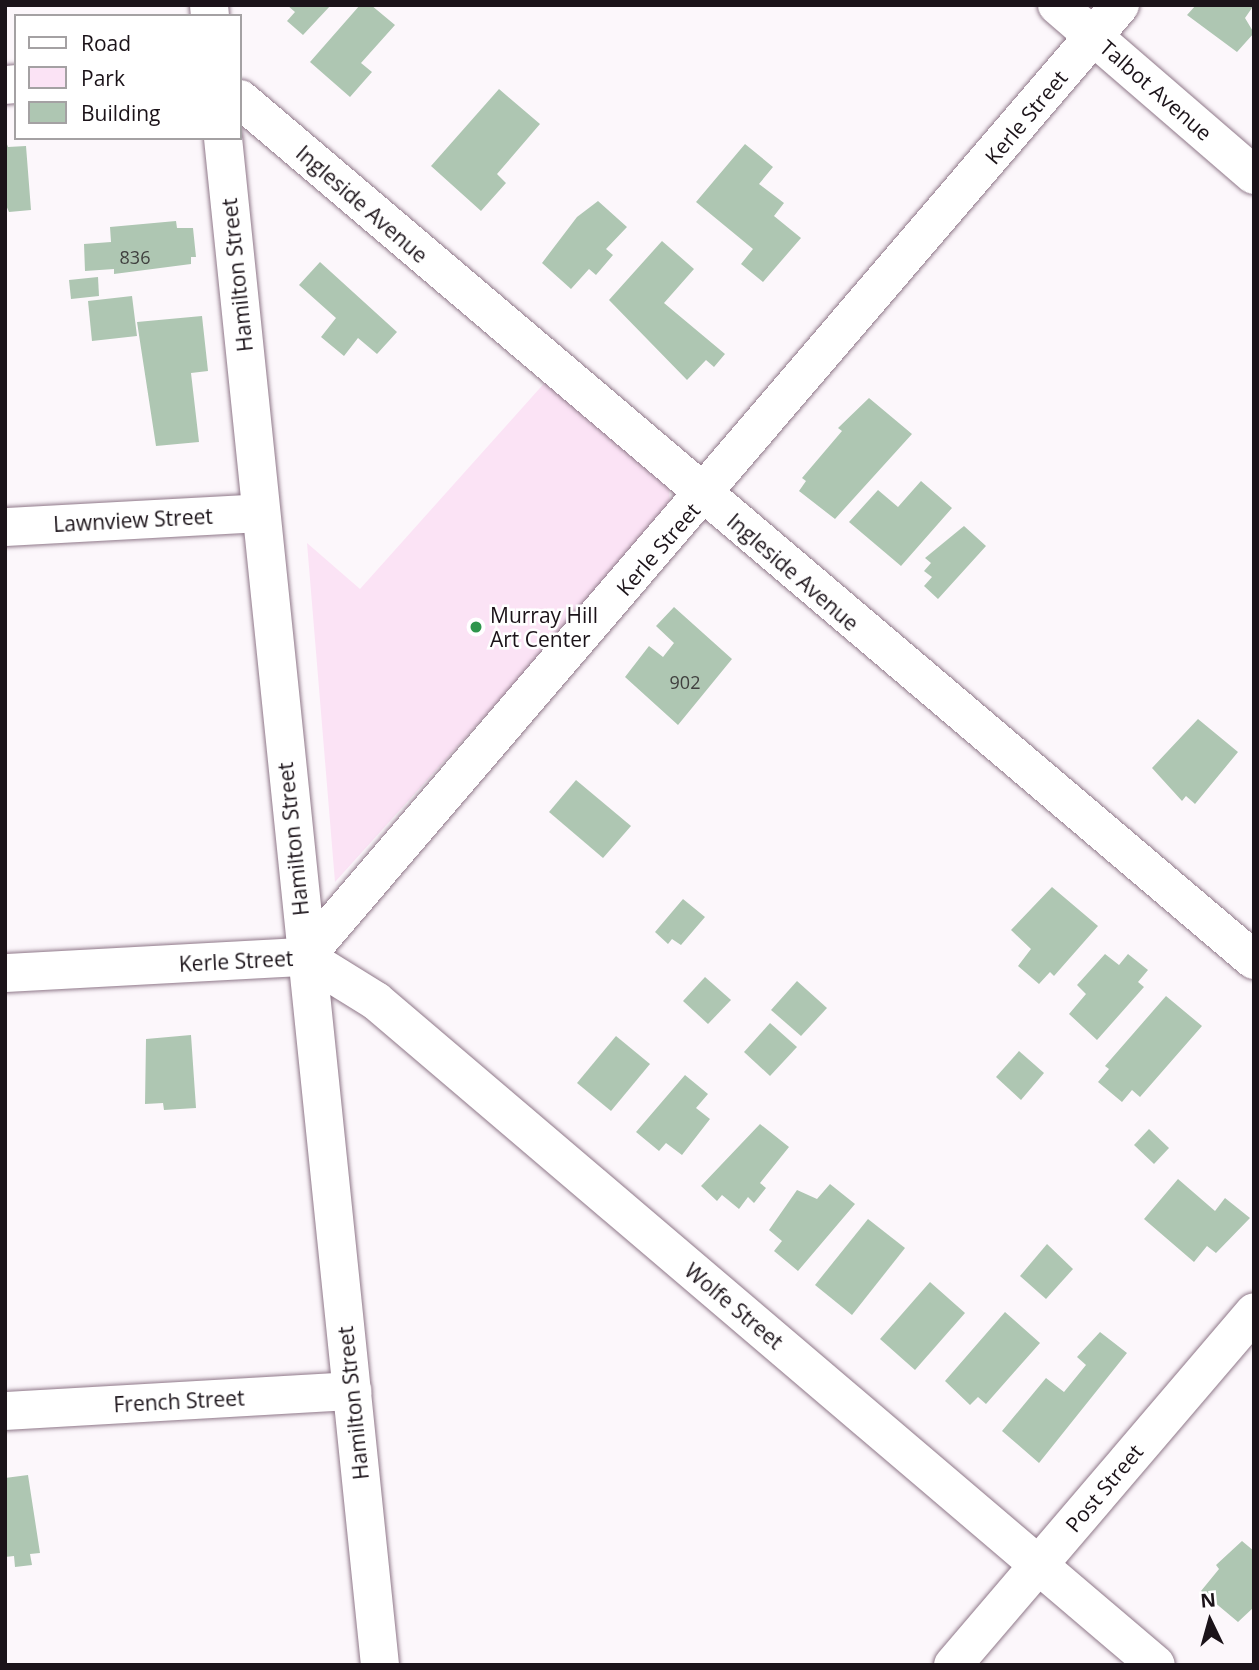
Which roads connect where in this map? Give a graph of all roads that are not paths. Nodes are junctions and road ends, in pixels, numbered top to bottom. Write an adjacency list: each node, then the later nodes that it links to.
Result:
1 (1057, 5): 3 (street, Talbot Avenue)
2 (1120, 5): 3 (street, Kerle Street)
3 (1094, 36): 6 (street, Talbot Avenue); 7 (street, Kerle Street)
4 (242, 101): 7 (street, Ingleside Avenue)
5 (223, 140): 8 (street, Hamilton Street)
6 (1254, 175)
7 (705, 496): 10 (street, Kerle Street); 11 (street, Ingleside Avenue)
8 (261, 513): 9 (street, Lawnview Street); 10 (street, Hamilton Street)
9 (5, 527)
10 (305, 957): 12 (street, Kerle Street); 14 (street, Hamilton Street); 16 (street, Wolfe Street)
11 (1254, 960)
12 (5, 973)
13 (1254, 1312): 16 (street, Post Street)
14 (352, 1391): 15 (street, French Street); 17 (street, Hamilton Street)
15 (5, 1411)
16 (1037, 1566): 18 (street, Post Street); 19 (street, Wolfe Street)
17 (380, 1665)
18 (953, 1665)
19 (1156, 1665)

